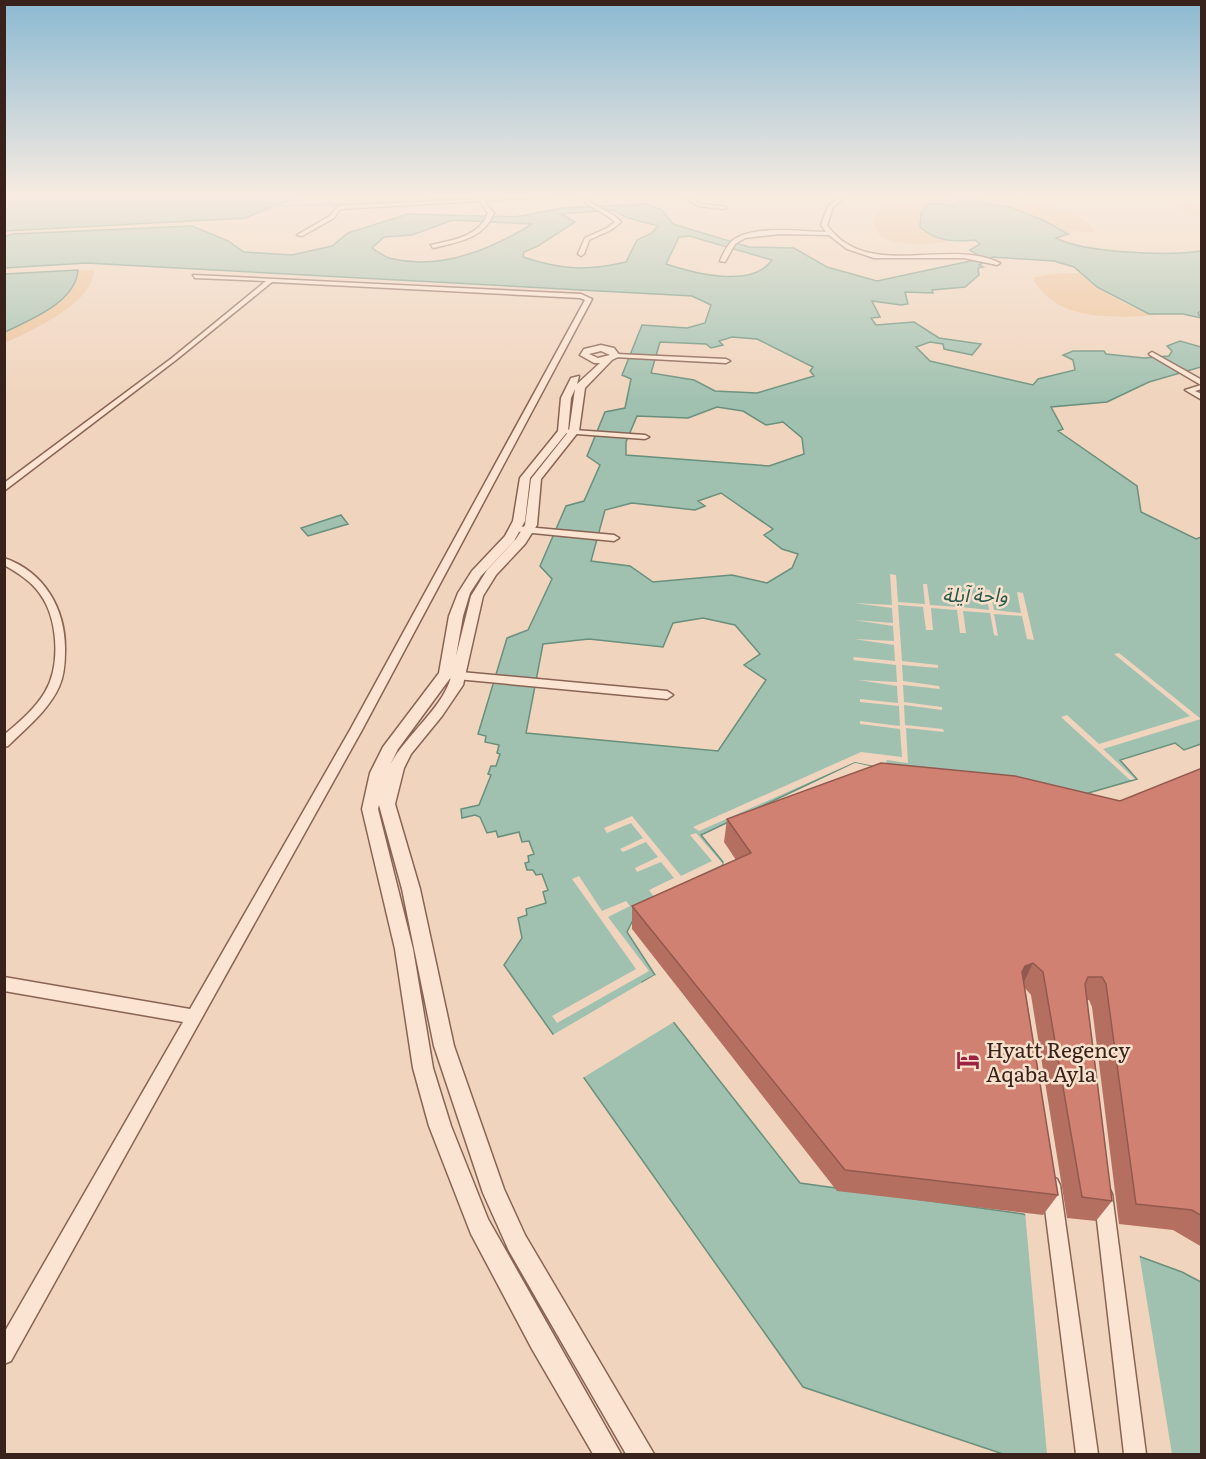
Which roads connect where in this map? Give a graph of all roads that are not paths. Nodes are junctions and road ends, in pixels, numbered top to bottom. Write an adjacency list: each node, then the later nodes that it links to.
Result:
1 (195, 276): 2 (street)
2 (271, 280): 10 (street); 20 (street)
3 (1152, 354): 6 (street)
4 (605, 359): 5 (street); 8 (street)
5 (726, 361)
6 (1199, 386): 7 (street)
7 (1200, 398)
8 (573, 431): 9 (street); 11 (street)
9 (645, 437)
10 (4, 488)
11 (529, 530): 12 (street); 14 (street)
12 (614, 538)
13 (4, 561): 16 (street)
14 (453, 675): 15 (street); 18 (street); 19 (street)
15 (667, 695)
16 (4, 743)
17 (4, 984): 20 (street)
18 (434, 1004): 19 (street); 25 (street)
19 (412, 1010): 24 (street)
20 (195, 1017): 23 (street)
21 (1049, 1172): 26 (street)
22 (1101, 1178): 27 (street)
23 (4, 1354)
24 (608, 1455)
25 (641, 1455)
26 (1087, 1455)
27 (1135, 1455)

